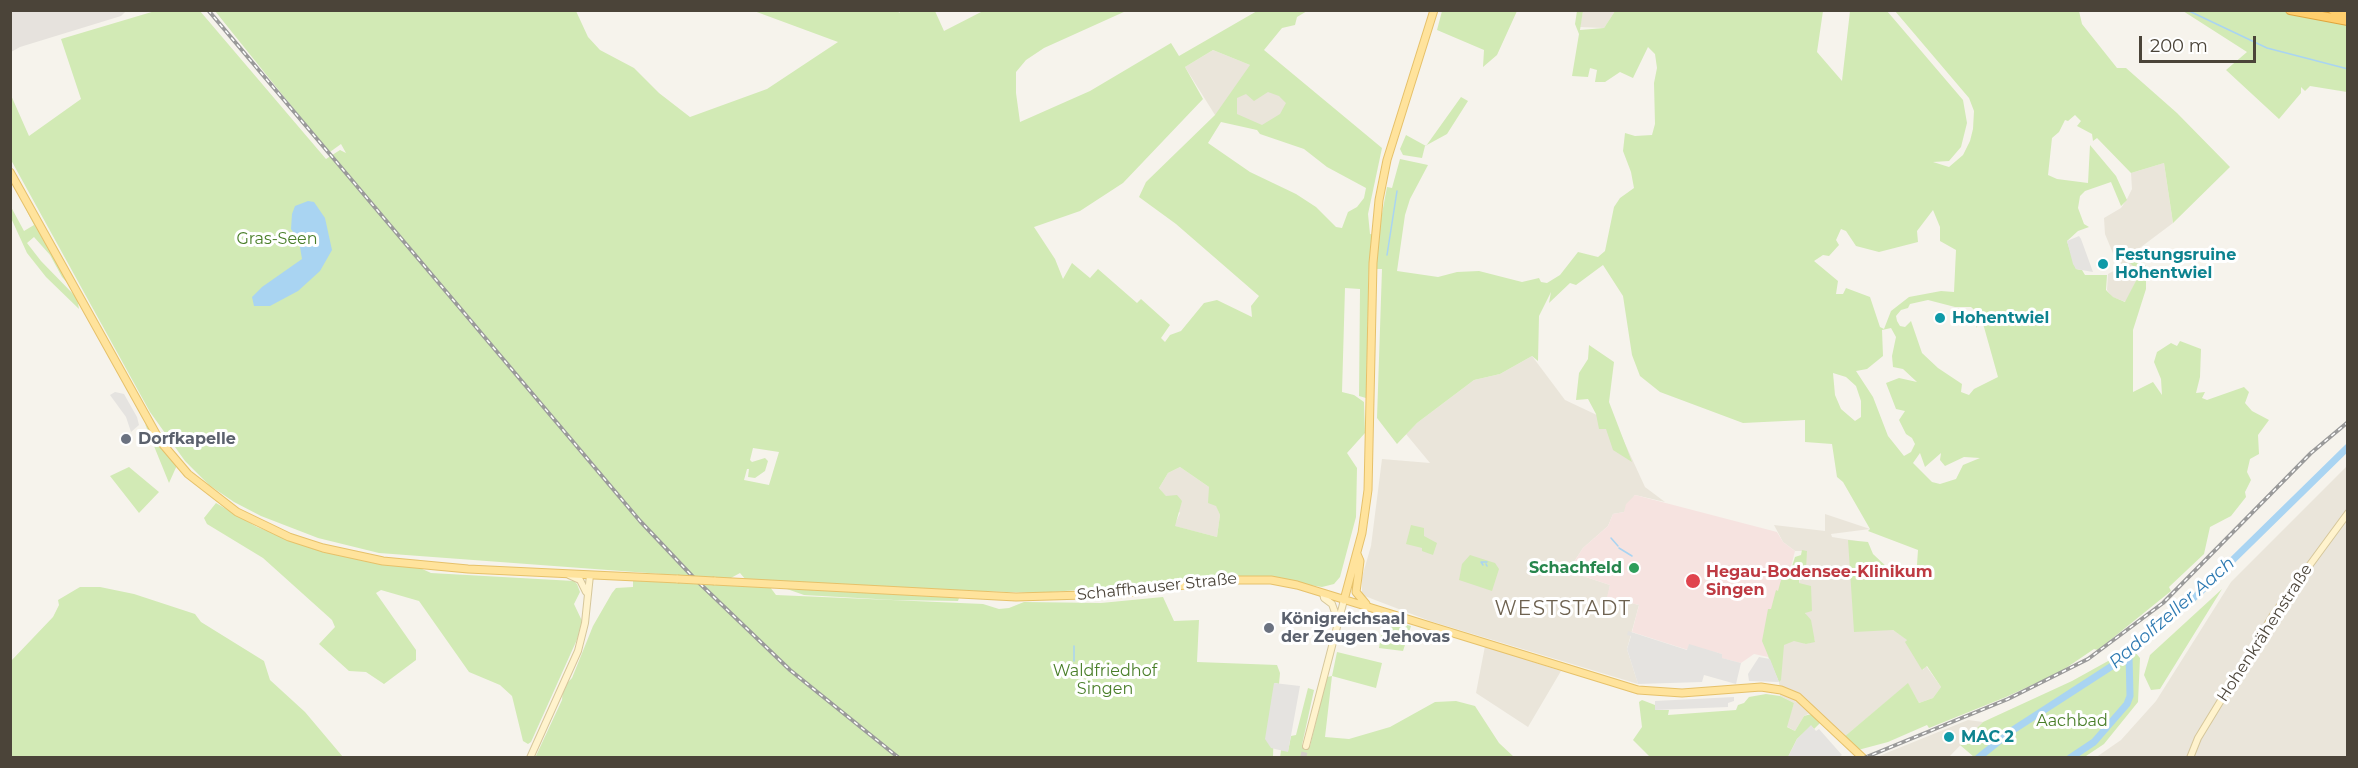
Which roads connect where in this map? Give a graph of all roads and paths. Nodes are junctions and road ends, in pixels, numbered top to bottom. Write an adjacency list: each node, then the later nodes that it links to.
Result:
1 (1434, 10): 8 (main road)
2 (2290, 10): 5 (highway)
3 (2333, 10): 4 (highway)
4 (2348, 13)
5 (2348, 21)
6 (10, 172): 9 (main road, Schaffhauser Straße)
7 (2348, 513): 19 (main road, Hohenkrähenstraße)
8 (1357, 555): 13 (main road); 14 (main road)
9 (569, 574): 10 (main road, Schaffhauser Straße); 12 (main road)
10 (590, 575): 11 (main road, Schaffhauser Straße, bridge); 12 (main road)
11 (1323, 593): 13 (main road, Schaffhauser Straße); 15 (main road)
12 (588, 599): 17 (main road)
13 (1344, 600): 14 (main road, Schaffhauser Straße); 15 (main road)
14 (1368, 607): 18 (main road, Schaffhauser Straße)
15 (1338, 621): 16 (main road)
16 (1306, 746)
17 (530, 758)
18 (1863, 758)
19 (2190, 758)

